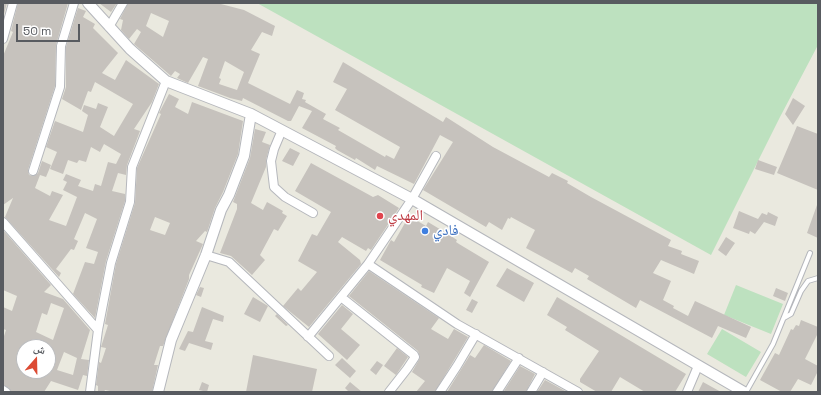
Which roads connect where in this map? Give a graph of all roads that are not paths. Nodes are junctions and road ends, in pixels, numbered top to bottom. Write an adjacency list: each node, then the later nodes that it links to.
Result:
1 (14, 3): 6 (street)
2 (74, 3): 11 (street)
3 (88, 3): 5 (street)
4 (123, 3): 5 (street)
5 (108, 27): 7 (street)
6 (3, 39)
7 (166, 81): 8 (street); 21 (street)
8 (251, 114): 9 (street); 16 (street)
9 (282, 130): 12 (street); 13 (street)
10 (436, 156): 12 (street)
11 (33, 171)
12 (412, 199): 17 (street); 26 (street)
13 (313, 213)
14 (3, 222): 21 (street)
15 (810, 253): 20 (lane)
16 (206, 255): 23 (street); 32 (street)
17 (368, 264): 19 (street); 22 (street)
18 (818, 278): 20 (lane)
19 (341, 297): 23 (street); 33 (street)
20 (784, 318): 39 (lane)
21 (98, 330): 31 (street)
22 (476, 334): 25 (street); 34 (street)
23 (308, 337): 24 (street)
24 (329, 356)
25 (519, 358): 27 (street); 35 (street)
26 (698, 366): 38 (street); 39 (street)
27 (543, 372): 29 (street); 36 (street)
28 (3, 390): 30 (street)
29 (568, 390): 37 (street)
30 (6, 392)
31 (90, 392)
32 (158, 392)
33 (389, 392)
34 (440, 392)
35 (497, 392)
36 (531, 392)
37 (578, 392)
38 (687, 392)
39 (745, 392)

